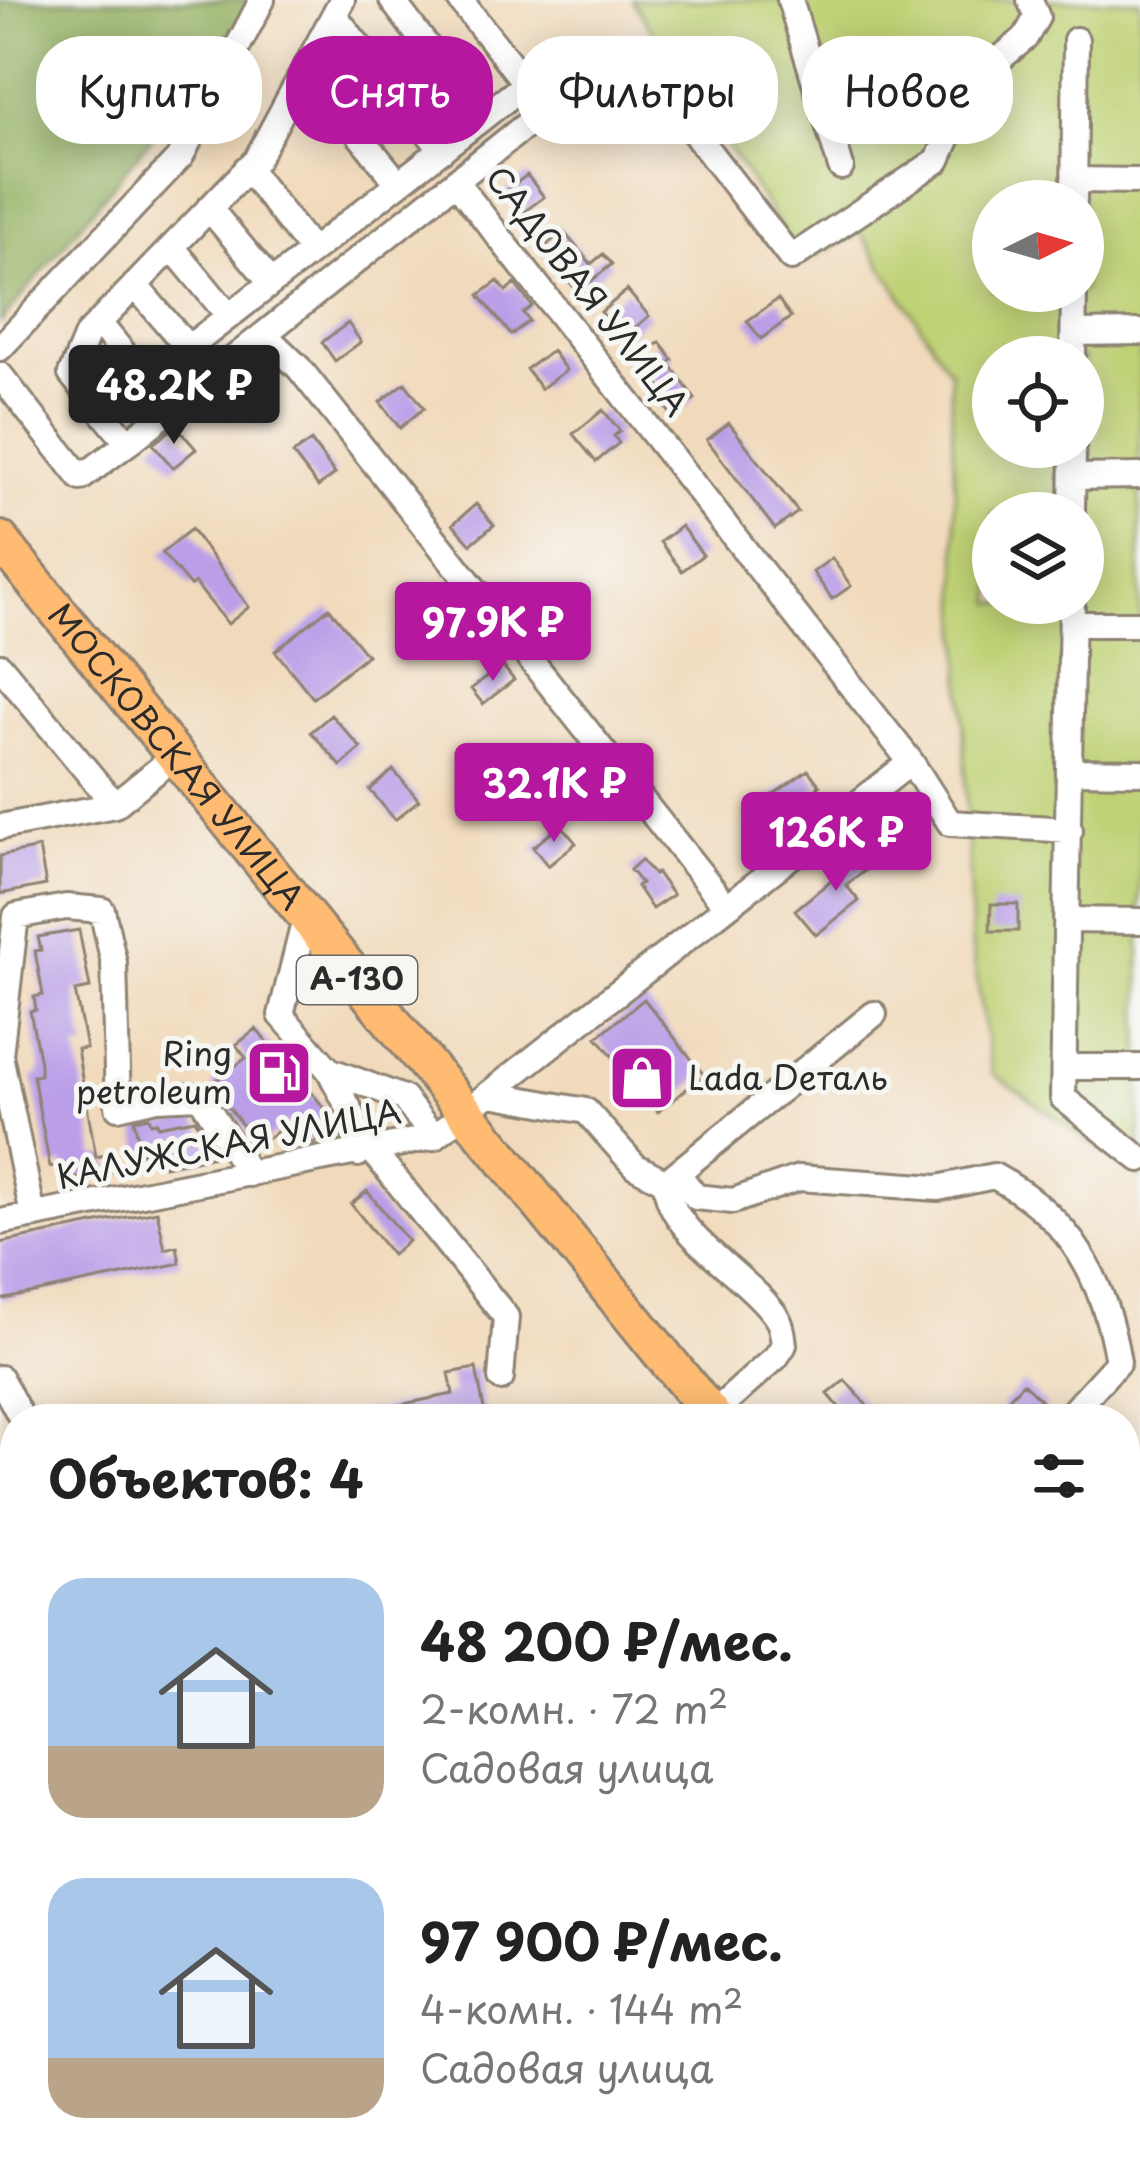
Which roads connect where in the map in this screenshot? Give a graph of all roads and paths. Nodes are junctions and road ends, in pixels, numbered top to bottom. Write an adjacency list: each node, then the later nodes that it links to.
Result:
1 (262, 0): 34 (street)
2 (392, 0): 8 (street)
3 (460, 0): 10 (street)
4 (790, 0): 17 (street)
5 (1030, 0): 21 (street, САДОВАЯ УЛИЦА)
6 (338, 8): 7 (street); 16 (street)
7 (323, 36)
8 (419, 36)
9 (1076, 40): 19 (street)
10 (517, 73)
11 (517, 91): 13 (street)
12 (286, 101): 18 (street)
13 (493, 109)
14 (366, 144): 22 (street)
15 (448, 144): 16 (street)
16 (442, 149): 22 (street)
17 (841, 167)
18 (248, 168): 24 (street); 26 (street)
19 (1074, 180)
20 (1140, 181): 23 (street)
21 (456, 182): 32 (street); 50 (street, САДОВАЯ УЛИЦА)
22 (398, 183): 26 (street)
23 (1104, 186)
24 (209, 208): 25 (street); 27 (street)
25 (172, 247): 28 (street); 29 (street)
26 (312, 250): 27 (street)
27 (272, 282): 29 (street)
28 (135, 285): 30 (street); 35 (street)
29 (230, 316): 35 (street)
30 (99, 322): 37 (street); 38 (street)
31 (1140, 332): 33 (street)
32 (265, 335): 39 (street); 56 (street)
33 (1104, 339)
34 (0, 348)
35 (188, 348): 37 (street)
36 (0, 375): 39 (street)
37 (146, 381): 38 (street)
38 (104, 414): 39 (street)
39 (128, 443)
40 (1073, 468): 42 (street)
41 (1140, 476): 42 (street)
42 (1073, 477): 43 (street)
43 (1073, 492)
44 (0, 540): 49 (highway, МОСКОВСКАЯ УЛИЦА / А-130)
45 (1104, 618): 47 (street)
46 (1072, 624): 51 (street)
47 (1140, 624)
48 (0, 666): 53 (street)
49 (175, 756): 53 (street); 57 (highway, МОСКОВСКАЯ УЛИЦА / А-130)
50 (911, 762): 55 (street, САДОВАЯ УЛИЦА); 56 (street, КАЛУЖСКАЯ УЛИЦА)
51 (1071, 771): 52 (street); 55 (street)
52 (1140, 772)
53 (115, 805): 54 (street)
54 (0, 827)
55 (1070, 830): 58 (street)
56 (726, 906): 64 (street, КАЛУЖСКАЯ УЛИЦА)
57 (306, 915): 63 (street); 64 (highway, МОСКОВСКАЯ УЛИЦА / А-130)
58 (1066, 920): 59 (street); 61 (street)
59 (1140, 921)
60 (874, 1014): 69 (street)
61 (1064, 1066): 62 (street); 67 (street)
62 (1140, 1067)
63 (329, 1070): 65 (street); 66 (street)
64 (478, 1104): 65 (street, КАЛУЖСКАЯ УЛИЦА); 69 (street); 73 (highway, МОСКОВСКАЯ УЛИЦА / А-130)
65 (434, 1137): 66 (street, КАЛУЖСКАЯ УЛИЦА)
66 (365, 1152): 68 (street, КАЛУЖСКАЯ УЛИЦА); 72 (street)
67 (1140, 1159)
68 (249, 1174): 70 (street, КАЛУЖСКАЯ УЛИЦА); 70 (street)
69 (671, 1177): 74 (street); 75 (street)
70 (33, 1215): 71 (street, КАЛУЖСКАЯ УЛИЦА)
71 (0, 1222)
72 (501, 1378)
73 (706, 1404)
74 (727, 1404)
75 (1080, 1404)

